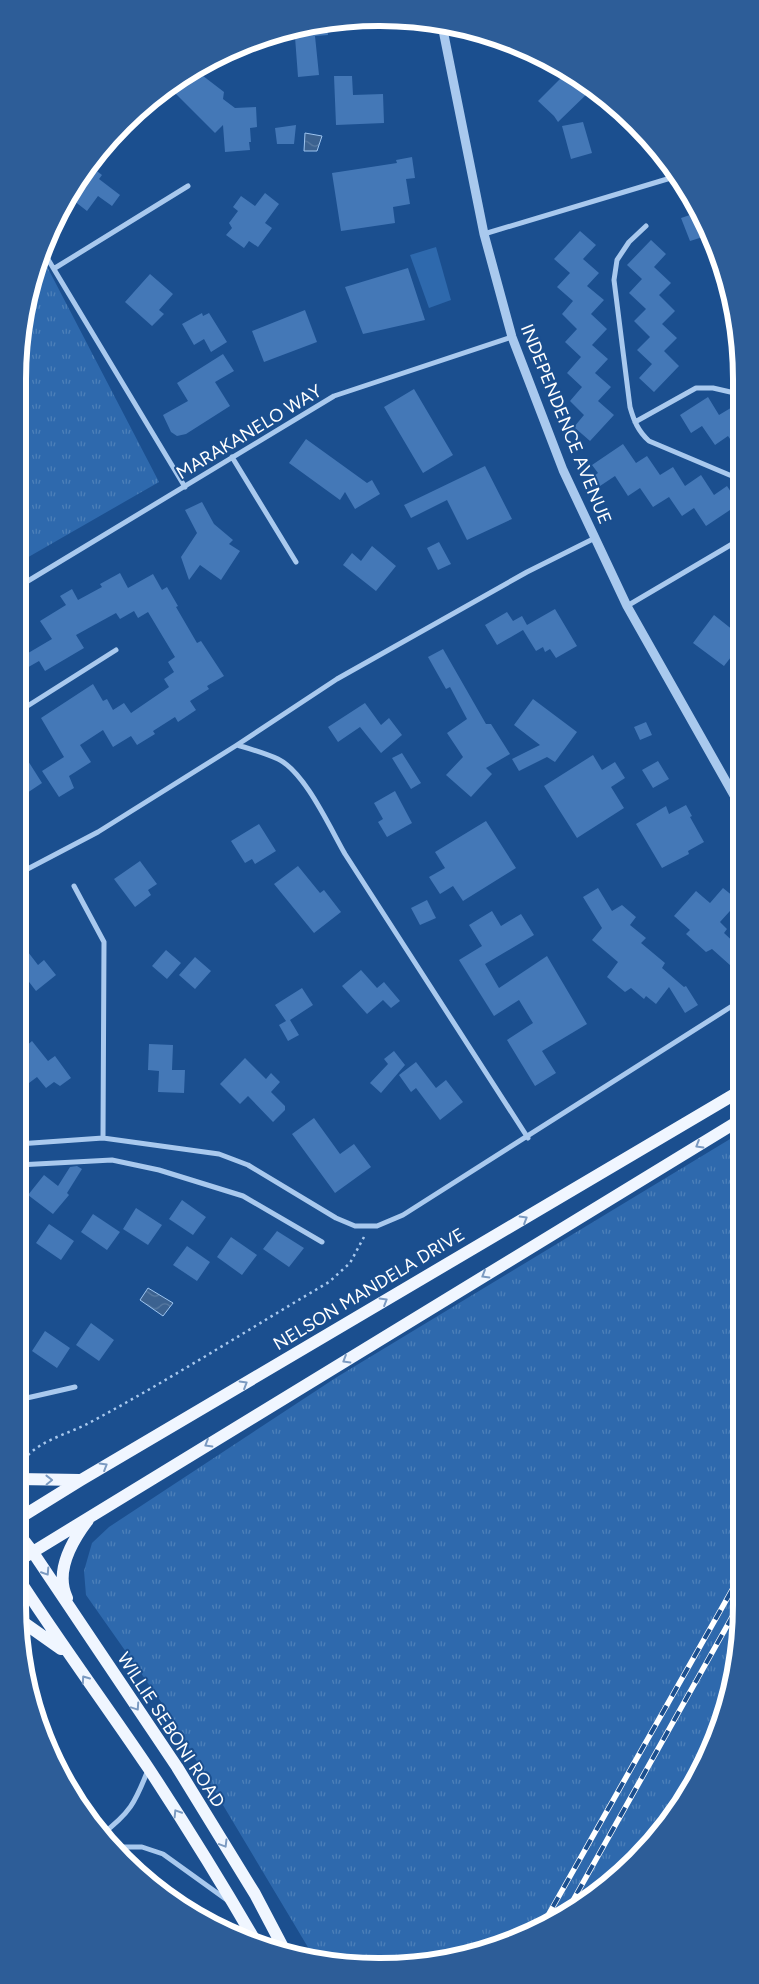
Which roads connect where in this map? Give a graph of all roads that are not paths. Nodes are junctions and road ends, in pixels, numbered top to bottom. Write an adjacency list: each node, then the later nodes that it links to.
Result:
1 (443, 32): 5 (street, INDEPENDENCE AVENUE)
2 (670, 178): 5 (street)
3 (188, 186): 7 (street)
4 (646, 226): 10 (street)
5 (484, 234): 8 (street, INDEPENDENCE AVENUE)
6 (48, 258): 7 (street)
7 (55, 268): 13 (street)
8 (512, 337): 11 (street, MARAKANELO WAY); 14 (street, INDEPENDENCE AVENUE)
9 (733, 393): 10 (street)
10 (634, 422): 12 (street)
11 (232, 457): 13 (street, MARAKANELO WAY); 16 (street)
12 (733, 476)
13 (185, 486): 17 (street, MARAKANELO WAY)
14 (595, 538): 18 (street, INDEPENDENCE AVENUE); 21 (street)
15 (733, 544): 18 (street)
16 (296, 562)
17 (26, 583)
18 (627, 606): 22 (street, INDEPENDENCE AVENUE)
19 (116, 650): 20 (street)
20 (26, 707)
21 (237, 745): 23 (street); 29 (street)
22 (733, 794)
23 (26, 870)
24 (74, 886): 28 (street)
25 (733, 1006): 29 (street)
26 (733, 1095): 36 (main road, NELSON MANDELA DRIVE, one-way to 26)
27 (733, 1124): 38 (main road, one-way to 38)
28 (103, 1138): 29 (street); 30 (street)
29 (528, 1138)
30 (26, 1143)
31 (26, 1165): 32 (street)
32 (322, 1242)
33 (75, 1387): 34 (street)
34 (26, 1398)
35 (26, 1476): 36 (main road, one-way to 36)
36 (81, 1480): 37 (main road, NELSON MANDELA DRIVE)
37 (26, 1514)
38 (93, 1514): 40 (main road); 44 (main road)
39 (26, 1543): 40 (main road, WILLIE SEBONI ROAD)
40 (32, 1551): 41 (main road); 44 (main road, WILLIE SEBONI ROAD, one-way to 44)
41 (26, 1555)
42 (26, 1590): 45 (main road)
43 (27, 1625): 45 (main road)
44 (88, 1637): 51 (main road, WILLIE SEBONI ROAD, one-way to 51)
45 (68, 1654): 46 (main road, one-way to 45)
46 (149, 1769): 47 (street); 49 (main road, one-way to 46)
47 (107, 1830)
48 (123, 1847): 49 (street)
49 (235, 1907): 50 (main road)
50 (251, 1933)
51 (281, 1944)

